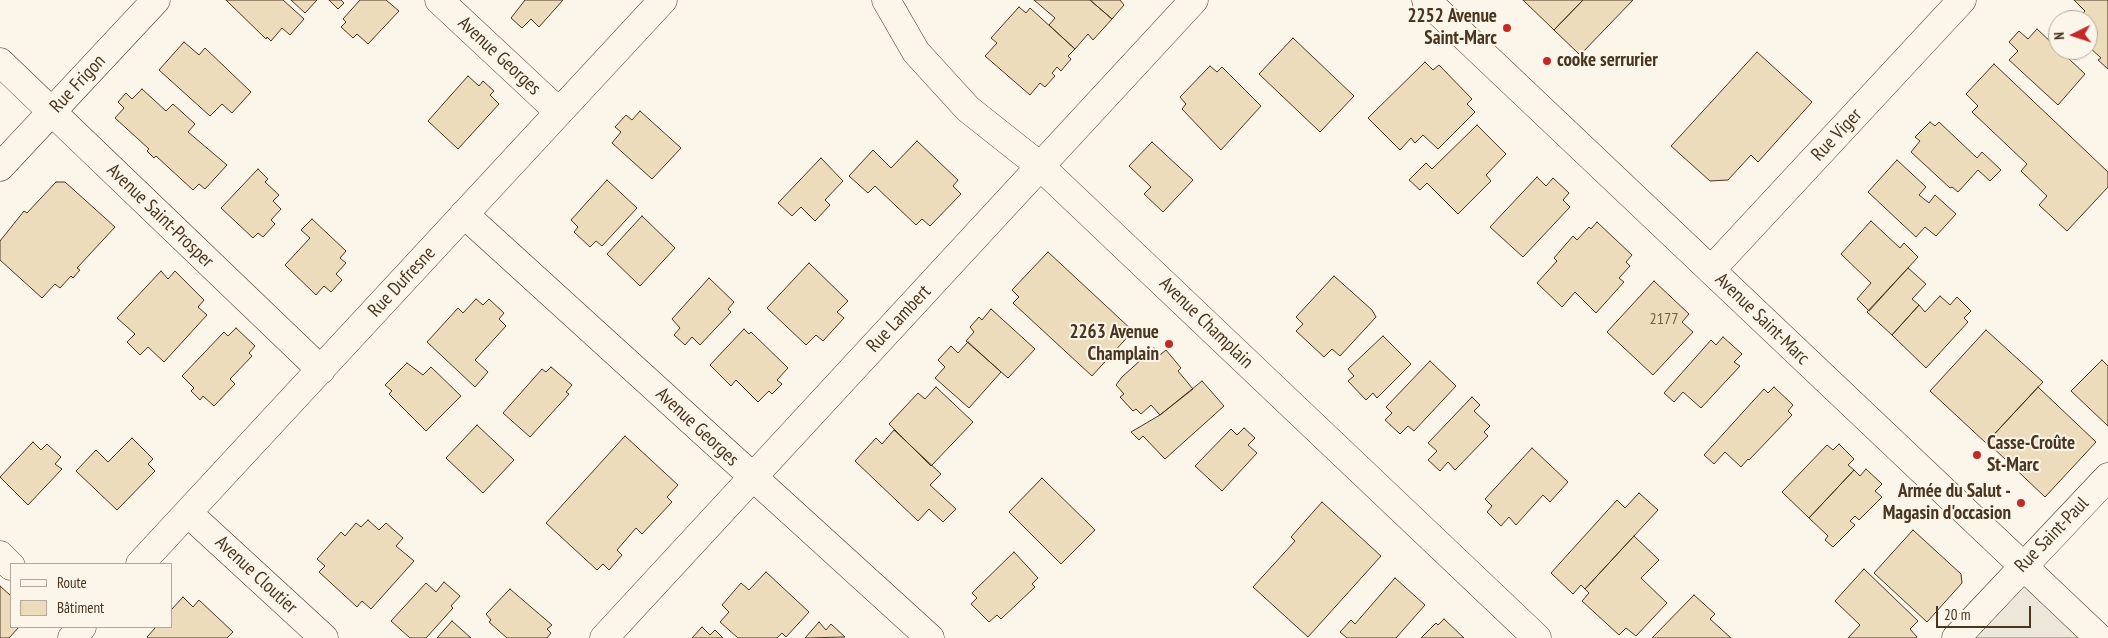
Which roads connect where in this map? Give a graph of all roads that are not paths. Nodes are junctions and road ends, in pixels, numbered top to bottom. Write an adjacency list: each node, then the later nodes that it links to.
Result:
1 (156, 0): 9 (street, Rue Frigon)
2 (439, 0): 10 (street, Avenue Georges)
3 (663, 0): 10 (street, Rue Dufresne)
4 (886, 0): 11 (street, Avenue Champlain)
5 (1194, 0): 11 (street, Rue Lambert)
6 (1426, 0): 14 (street, Avenue Saint-Marc)
7 (1962, 0): 14 (street, Rue Viger)
8 (0, 62): 9 (street, Avenue Saint-Prosper)
9 (52, 111): 12 (street, Rue Frigon); 15 (street, Avenue Saint-Prosper)
10 (560, 112): 13 (street, Rue Dufresne)
11 (1040, 166): 17 (street, Rue Lambert); 26 (street, Avenue Champlain)
12 (0, 167)
13 (464, 214): 15 (street, Rue Dufresne); 17 (street, Avenue Georges)
14 (1711, 270): 22 (street, Avenue Saint-Marc)
15 (321, 370): 18 (street, Rue Dufresne)
16 (2108, 477): 22 (street, Rue Saint-Paul)
17 (752, 478): 24 (street, Rue Lambert); 25 (street, Avenue Georges)
18 (188, 513): 20 (street, Rue Dufresne); 23 (street, Avenue Cloutier)
19 (0, 555): 21 (street)
20 (141, 563)
21 (10, 565)
22 (2022, 566): 27 (street, Rue Saint-Paul); 28 (street, Avenue Saint-Marc)
23 (324, 638)
24 (604, 638)
25 (930, 638)
26 (1537, 638)
27 (1956, 638)
28 (2099, 638)

